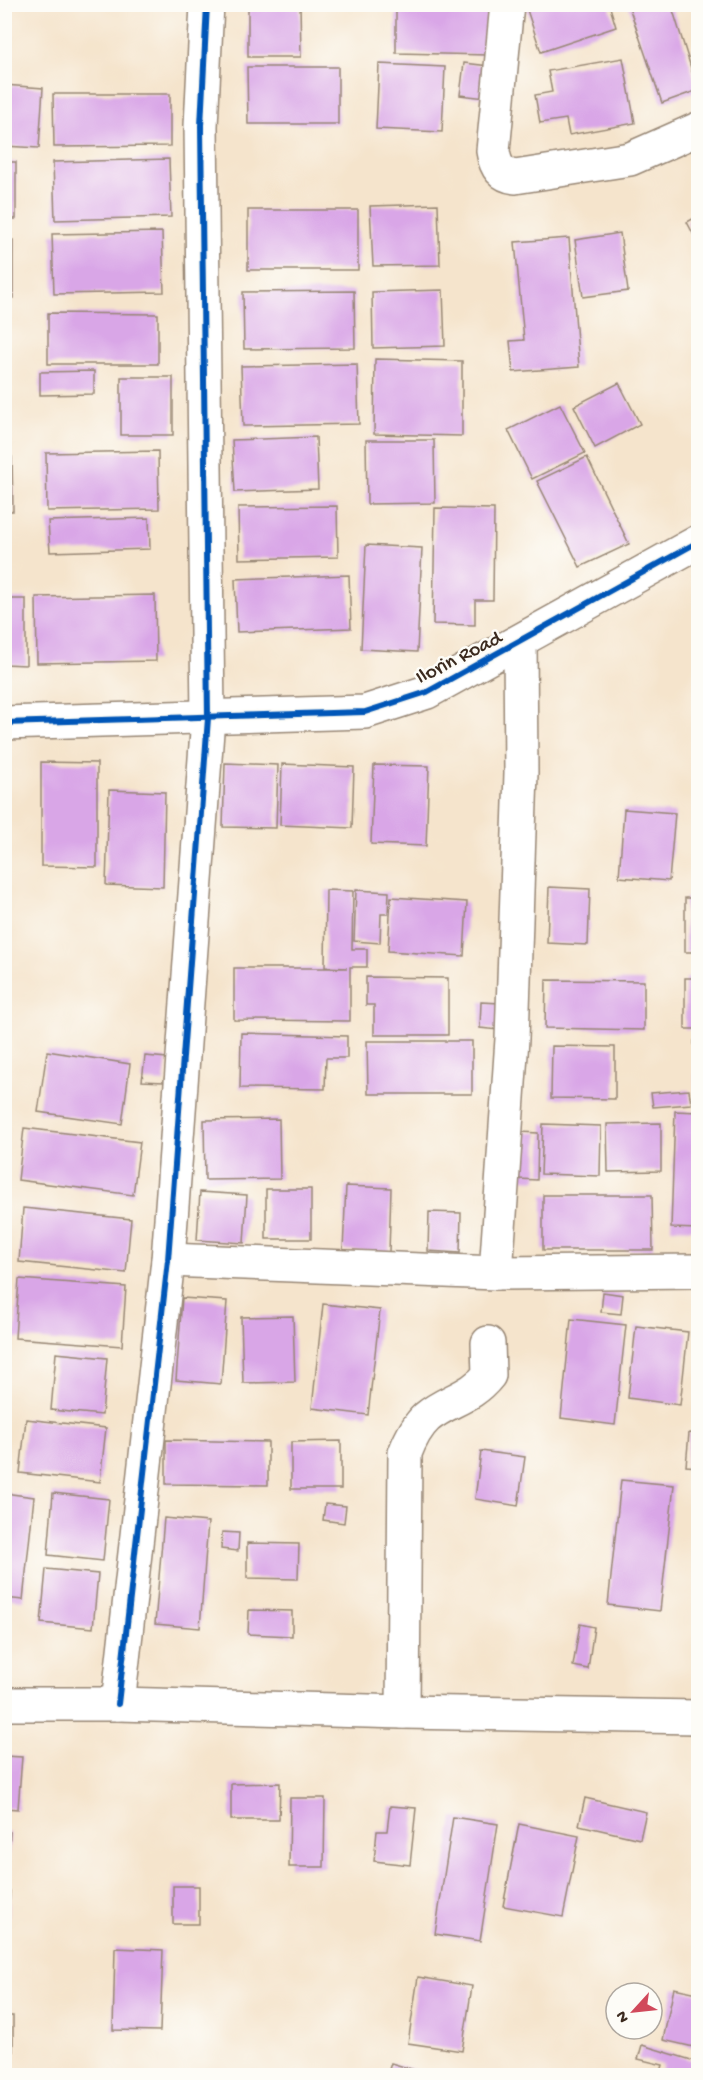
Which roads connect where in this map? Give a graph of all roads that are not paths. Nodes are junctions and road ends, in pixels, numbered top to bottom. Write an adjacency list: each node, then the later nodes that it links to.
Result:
1 (207, 4): 6 (street)
2 (507, 4): 3 (street)
3 (699, 129)
4 (699, 542): 5 (street, Ilorin Road)
5 (520, 642): 6 (street, Ilorin Road); 10 (street)
6 (208, 718): 7 (street, Ilorin Road); 8 (street)
7 (4, 723)
8 (168, 1260): 10 (street); 13 (street)
9 (699, 1271): 10 (street)
10 (496, 1272)
11 (488, 1343): 14 (street)
12 (4, 1704): 13 (street)
13 (118, 1704): 14 (street)
14 (403, 1712): 15 (street)
15 (699, 1717)

